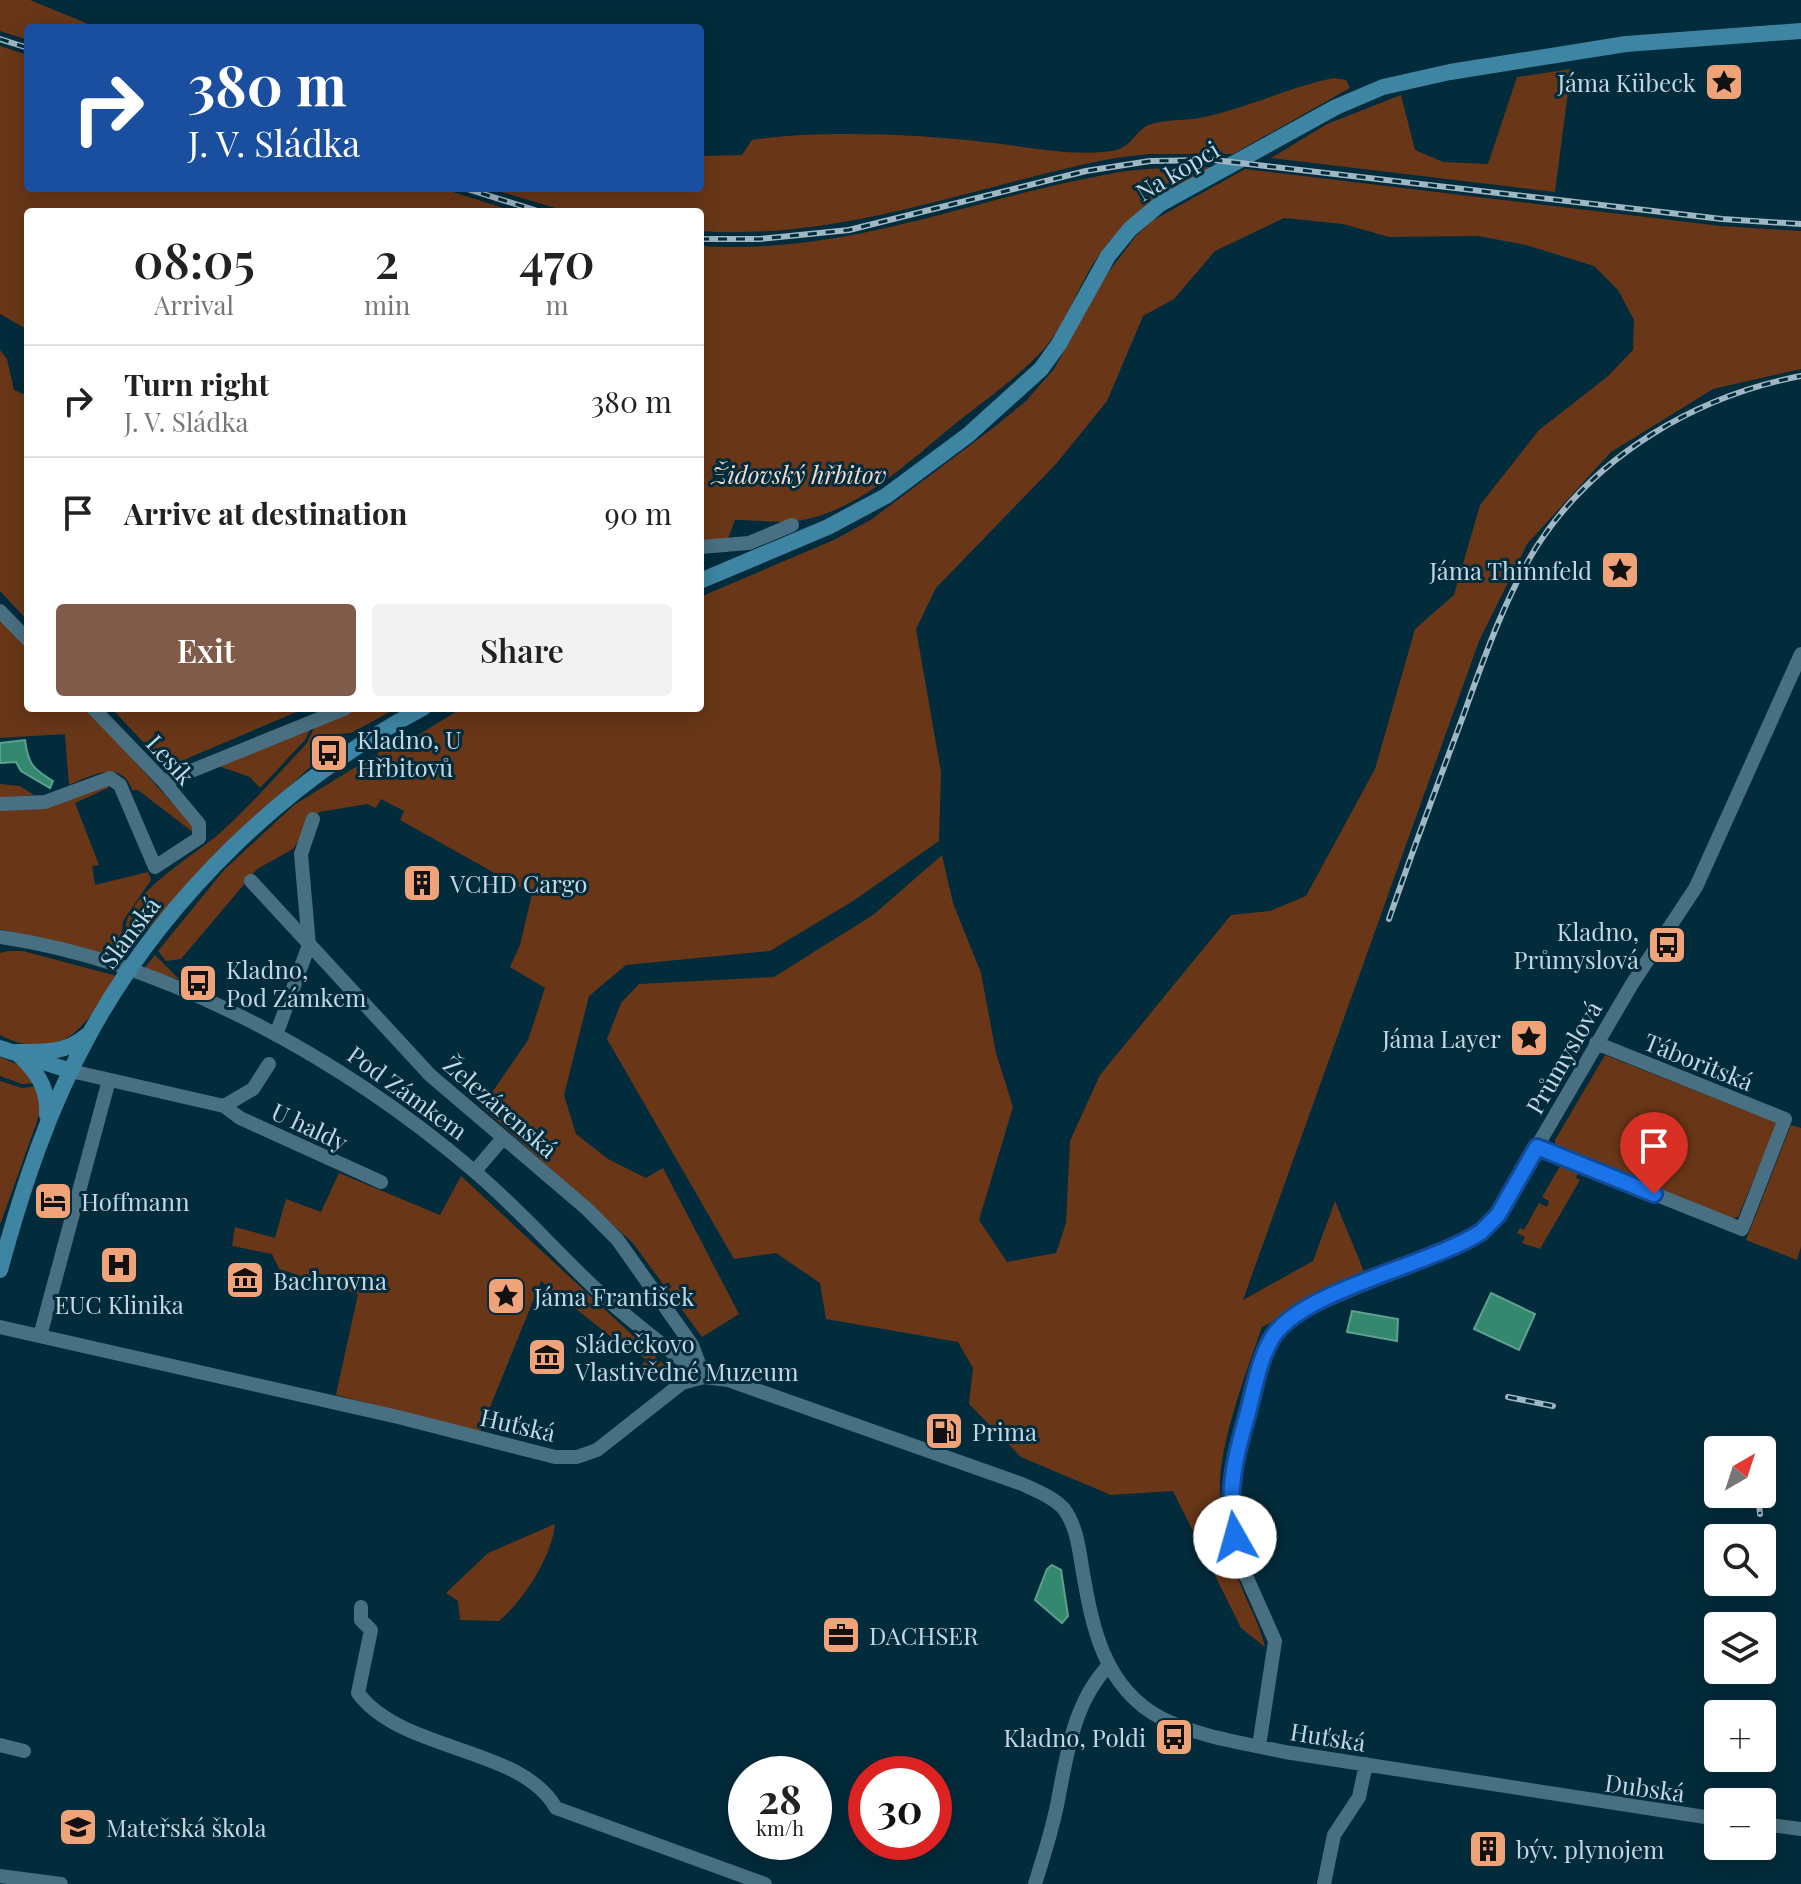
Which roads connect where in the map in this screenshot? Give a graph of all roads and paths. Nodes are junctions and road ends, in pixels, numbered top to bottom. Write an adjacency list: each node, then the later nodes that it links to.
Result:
1 (1801, 31): 4 (main road, Na kopci)
2 (792, 525): 3 (street)
3 (704, 547)
4 (704, 579)
5 (0, 611): 6 (street)
6 (24, 636)
7 (1801, 654): 21 (street, Průmyslová)
8 (97, 712): 11 (street, Lesík)
9 (336, 712): 11 (street)
10 (416, 712): 19 (main road, Slánská)
11 (164, 782): 12 (street, Lesík)
12 (0, 804)
13 (313, 819): 18 (street)
14 (251, 881): 18 (street, Železárenská)
15 (0, 937): 16 (street, Pod Zámkem)
16 (25, 942): 17 (street, Pod Zámkem); 20 (street, Pod Zámkem)
17 (0, 945)
18 (309, 945): 20 (street); 28 (street, Železárenská)
19 (90, 1033): 22 (main road); 24 (main road, Slánská)
20 (276, 1035): 30 (street, Pod Zámkem)
21 (1596, 1043): 29 (street, Průmyslová); 29 (street, Táboritská)
22 (8, 1050): 24 (main road); 27 (main road)
23 (269, 1064): 26 (street)
24 (71, 1071): 25 (street); 27 (main road, Slánská)
25 (109, 1080): 26 (street); 34 (street)
26 (224, 1106): 31 (street, U haldy)
27 (45, 1130): 32 (main road, Slánská)
28 (503, 1138): 30 (street); 35 (street, Železárenská)
29 (1537, 1147): 39 (street, Průmyslová)
30 (475, 1171): 35 (street, Pod Zámkem)
31 (381, 1182)
32 (0, 1270)
33 (0, 1327): 34 (street, Huťská)
34 (40, 1336): 35 (street, Huťská)
35 (704, 1377): 37 (street, Huťská)
36 (361, 1607): 48 (street)
37 (1109, 1665): 39 (street, Huťská); 49 (street)
38 (0, 1745): 40 (street)
39 (1259, 1746): 41 (street, Huťská)
40 (24, 1751)
41 (1366, 1764): 42 (street, Huťská); 50 (street)
42 (1565, 1797): 43 (street, Dubská)
43 (1704, 1817)
44 (1776, 1826): 45 (street)
45 (1801, 1829)
46 (0, 1876): 47 (street)
47 (61, 1884)
48 (763, 1884)
49 (1035, 1884)
50 (1324, 1884)

